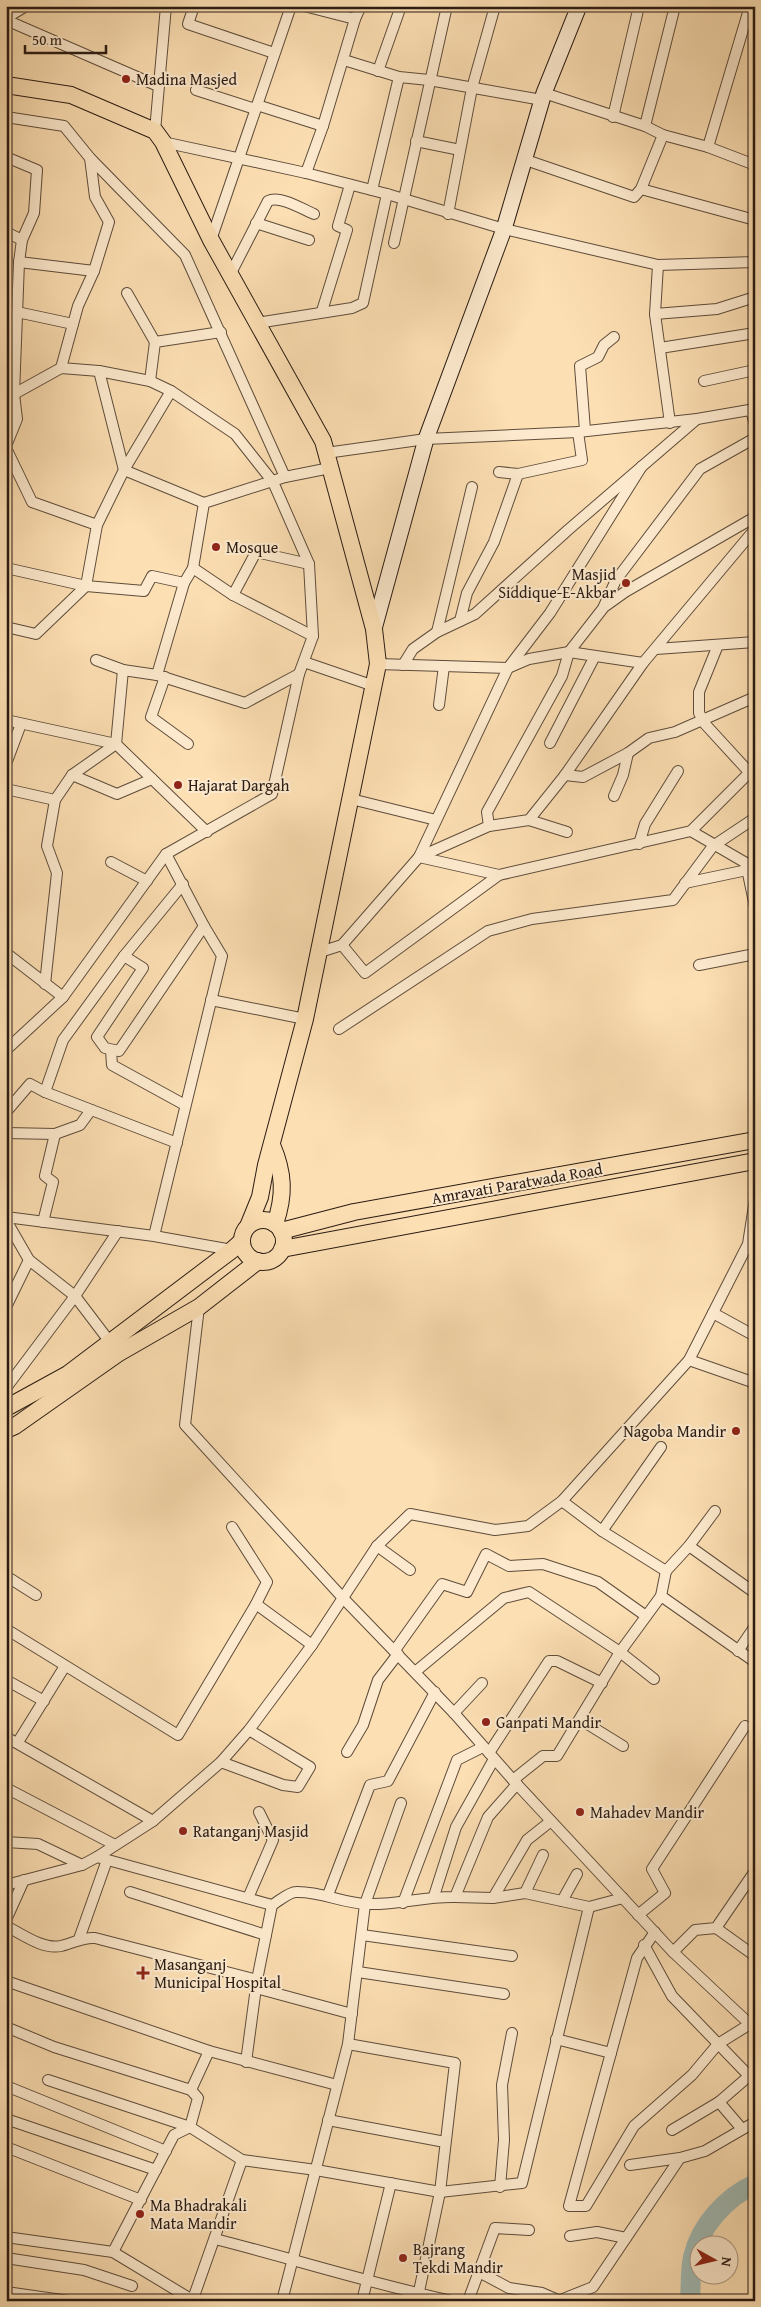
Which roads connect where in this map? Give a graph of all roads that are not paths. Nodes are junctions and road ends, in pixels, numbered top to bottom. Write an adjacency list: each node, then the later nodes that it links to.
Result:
1 (26, 6): 14 (street)
2 (166, 6): 22 (street)
3 (194, 6): 16 (street)
4 (291, 6): 16 (street)
5 (304, 6): 15 (street)
6 (361, 6): 15 (street)
7 (401, 6): 18 (street)
8 (447, 6): 20 (street)
9 (495, 6): 23 (street)
10 (579, 6): 25 (main road)
11 (639, 6): 27 (street)
12 (675, 6): 30 (street)
13 (750, 6): 34 (street)
14 (6, 19): 22 (street)
15 (355, 19): 17 (street)
16 (274, 53): 26 (street)
17 (344, 60): 18 (street); 29 (street)
18 (378, 71): 19 (street)
19 (399, 77): 20 (street); 44 (street)
20 (429, 80): 23 (street); 33 (street)
21 (6, 85): 32 (main road)
22 (158, 86): 32 (street)
23 (472, 88): 25 (street); 35 (street)
24 (196, 90): 26 (street)
25 (543, 97): 27 (street); 39 (main road)
26 (256, 107): 29 (street); 38 (street)
27 (613, 116): 30 (street)
28 (6, 117): 37 (street)
29 (323, 126): 41 (street)
30 (645, 126): 31 (street)
31 (663, 135): 34 (street); 43 (street)
32 (159, 136): 38 (street); 54 (main road)
33 (416, 141): 35 (street); 46 (street)
34 (708, 147): 40 (street)
35 (460, 150): 48 (street)
36 (6, 157): 53 (street)
37 (90, 158): 60 (street); 69 (street)
38 (240, 158): 41 (street); 54 (street)
39 (524, 159): 43 (street); 51 (main road)
40 (755, 165)
41 (306, 173): 42 (street)
42 (350, 185): 44 (street); 64 (street)
43 (641, 189): 49 (street)
44 (372, 190): 45 (street)
45 (387, 194): 46 (street); 64 (street)
46 (404, 199): 48 (street); 56 (street)
47 (314, 214): 50 (street)
48 (448, 214): 51 (street)
49 (755, 220)
50 (256, 223): 55 (street); 61 (street)
51 (504, 229): 59 (street); 87 (main road)
52 (6, 232): 53 (street)
53 (22, 240): 57 (street)
54 (211, 240): 61 (main road)
55 (308, 240)
56 (394, 243)
57 (19, 262): 60 (street); 65 (street)
58 (755, 262): 59 (street)
59 (658, 265): 66 (street)
60 (94, 271): 68 (street)
61 (230, 275): 67 (main road)
62 (127, 293): 72 (street)
63 (755, 297): 66 (street)
64 (322, 311): 67 (street)
65 (17, 312): 68 (street); 80 (street)
66 (655, 314): 73 (street)
67 (257, 323): 89 (main road)
68 (73, 324): 74 (street)
69 (221, 332): 72 (street); 94 (street)
70 (755, 333): 73 (street)
71 (614, 336): 85 (street)
72 (155, 342): 77 (street)
73 (660, 348): 83 (street)
74 (62, 368): 76 (street); 80 (street)
75 (755, 370): 78 (street)
76 (98, 371): 77 (street); 91 (street)
77 (150, 380): 79 (street)
78 (704, 380)
79 (171, 391): 91 (street); 95 (street)
80 (10, 394): 88 (street)
81 (753, 410): 82 (street); 84 (street)
82 (697, 419): 83 (street); 90 (street)
83 (670, 422): 85 (street)
84 (755, 424)
85 (582, 431): 87 (street); 93 (street)
86 (755, 438): 107 (street)
87 (426, 440): 89 (street); 110 (main road)
88 (6, 447): 99 (street)
89 (328, 460): 94 (street); 110 (main road)
90 (642, 466): 108 (street); 124 (street)
91 (124, 470): 97 (street); 99 (street)
92 (499, 472): 93 (street)
93 (518, 474): 108 (street)
94 (286, 476): 95 (street)
95 (274, 482): 97 (street); 101 (street)
96 (472, 487): 111 (street)
97 (204, 503): 103 (street)
98 (755, 517): 107 (street)
99 (97, 525): 105 (street)
100 (755, 528): 115 (street)
101 (309, 564): 106 (street); 112 (street)
102 (6, 568): 105 (street)
103 (193, 568): 104 (street); 106 (street)
104 (184, 583): 105 (street); 127 (street)
105 (86, 586): 109 (street)
106 (233, 595): 112 (street)
107 (604, 607): 116 (street)
108 (460, 621): 111 (street)
109 (6, 628)
110 (374, 629): 121 (main road)
111 (438, 632): 122 (street)
112 (313, 636): 119 (street)
113 (755, 642): 114 (street)
114 (718, 645): 115 (street); 132 (street)
115 (656, 649): 120 (street)
116 (569, 652): 117 (street); 124 (street); 151 (street)
117 (595, 656): 120 (street); 134 (street)
118 (96, 660): 125 (street)
119 (304, 662): 126 (street); 128 (street)
120 (643, 663): 142 (street)
121 (378, 664): 122 (street); 128 (main road)
122 (403, 666): 123 (street)
123 (444, 666): 124 (street); 130 (street)
124 (508, 668): 149 (street)
125 (123, 670): 127 (street); 135 (street)
126 (299, 674): 127 (street); 153 (street)
127 (161, 676): 136 (street)
128 (374, 686): 146 (main road)
129 (755, 697): 132 (street)
130 (439, 706)
131 (6, 720): 133 (street)
132 (702, 720): 137 (street); 139 (street)
133 (21, 724): 135 (street); 138 (street)
134 (550, 743)
135 (116, 744): 141 (street); 143 (street)
136 (188, 744)
137 (628, 753): 142 (street); 145 (street)
138 (6, 764)
139 (752, 769): 152 (street)
140 (678, 771): 155 (street)
141 (72, 775): 143 (street); 147 (street)
142 (565, 775): 150 (street)
143 (152, 779): 153 (street)
144 (6, 789): 147 (street)
145 (614, 796)
146 (351, 799): 149 (street); 168 (main road)
147 (54, 800): 173 (street)
148 (755, 818): 156 (street)
149 (436, 820): 158 (street)
150 (529, 820): 151 (street); 154 (street)
151 (489, 826): 158 (street)
152 (690, 831): 155 (street); 156 (street)
153 (207, 832): 157 (street)
154 (567, 832)
155 (639, 844): 161 (street)
156 (713, 846): 160 (street); 163 (street)
157 (166, 854): 162 (street); 164 (street)
158 (419, 857): 161 (street); 167 (street)
159 (111, 862): 162 (street)
160 (751, 864): 163 (street); 165 (street)
161 (499, 876): 167 (street)
162 (147, 881): 174 (street)
163 (686, 883): 177 (street)
164 (183, 884): 166 (street); 171 (street)
165 (755, 906)
166 (204, 926): 175 (street); 179 (street)
167 (342, 945): 168 (street)
168 (320, 952): 176 (main road)
169 (6, 953): 173 (street)
170 (755, 954): 172 (street)
171 (124, 956): 179 (street); 180 (street)
172 (699, 965)
173 (45, 984): 174 (street)
174 (63, 997): 178 (street)
175 (212, 1000): 176 (street); 181 (street)
176 (305, 1019): 188 (main road)
177 (339, 1029)
178 (6, 1050)
179 (111, 1050): 181 (street)
180 (45, 1092): 182 (street); 183 (street)
181 (185, 1105): 187 (street)
182 (91, 1110): 185 (street); 187 (street)
183 (6, 1112)
184 (6, 1133): 185 (street)
185 (55, 1134): 192 (street)
186 (755, 1140): 194 (main road, Amravati Paratwada Road)
187 (177, 1143): 196 (street)
188 (272, 1145): 193 (main road); 194 (main road)
189 (755, 1161): 198 (main road, Amravati Paratwada Road)
190 (755, 1199): 204 (street)
191 (6, 1219): 192 (street); 199 (street)
192 (43, 1222): 195 (street)
193 (249, 1224): 194 (main road); 197 (main road)
194 (278, 1227): 198 (main road)
195 (118, 1231): 196 (street); 201 (street)
196 (154, 1236): 197 (street)
197 (237, 1246): 200 (main road); 206 (main road)
198 (282, 1249): 200 (main road)
199 (29, 1260): 201 (street); 202 (street)
200 (258, 1261): 203 (main road)
201 (75, 1296): 206 (street); 209 (street)
202 (6, 1307)
203 (199, 1307): 206 (main road); 224 (street)
204 (713, 1313): 205 (street); 207 (street)
205 (755, 1336)
206 (115, 1348): 210 (main road); 211 (main road)
207 (689, 1360): 208 (street); 213 (street)
208 (755, 1383)
209 (6, 1388)
210 (6, 1408)
211 (6, 1430)
212 (661, 1447): 216 (street)
213 (562, 1501): 216 (street); 217 (street)
214 (715, 1512): 218 (street)
215 (232, 1527): 226 (street)
216 (602, 1531): 220 (street)
217 (377, 1546): 219 (street); 224 (street)
218 (689, 1546): 220 (street); 222 (street)
219 (410, 1570)
220 (666, 1571): 225 (street)
221 (6, 1576): 223 (street)
222 (755, 1593)
223 (36, 1595)
224 (342, 1596): 230 (street); 232 (street)
225 (661, 1596): 227 (street); 231 (street)
226 (256, 1604): 230 (street); 235 (street)
227 (646, 1616): 232 (street); 233 (street)
228 (755, 1626): 231 (street)
229 (6, 1629): 235 (street)
230 (312, 1645): 246 (street)
231 (738, 1651): 234 (street)
232 (397, 1652): 236 (street); 250 (street)
233 (620, 1652): 236 (street); 237 (street); 240 (street)
234 (755, 1662)
235 (66, 1666): 242 (street)
236 (415, 1672): 241 (street)
237 (654, 1679)
238 (6, 1680): 242 (street)
239 (482, 1683): 243 (street)
240 (602, 1683): 244 (street); 251 (street)
241 (435, 1692): 243 (street); 271 (street)
242 (44, 1701): 248 (street)
243 (454, 1713): 251 (street)
244 (580, 1720): 249 (street); 253 (street)
245 (745, 1726): 282 (street)
246 (249, 1730): 252 (street); 252 (street)
247 (6, 1736): 248 (street)
248 (18, 1742): 257 (street)
249 (623, 1746)
250 (347, 1752)
251 (489, 1753): 253 (street); 272 (street); 278 (street)
252 (221, 1762): 257 (street)
253 (515, 1782): 258 (street); 273 (street)
254 (6, 1788): 260 (street)
255 (401, 1804): 280 (street)
256 (259, 1812): 274 (street)
257 (153, 1821): 260 (street)
258 (551, 1821): 275 (street); 276 (street)
259 (6, 1842): 263 (street)
260 (115, 1845): 262 (street)
261 (543, 1855): 270 (street)
262 (102, 1858): 263 (street); 274 (street); 289 (street)
263 (82, 1865): 266 (street)
264 (755, 1871): 267 (street)
265 (577, 1874): 277 (street)
266 (24, 1880): 268 (street); 283 (street)
267 (752, 1883): 285 (street)
268 (6, 1885)
269 (130, 1892): 287 (street)
270 (525, 1893): 275 (street); 277 (street)
271 (328, 1895): 279 (street); 280 (street)
272 (434, 1896): 273 (street); 278 (street)
273 (456, 1897): 275 (street)
274 (248, 1898): 279 (street)
275 (493, 1898)
276 (623, 1898): 281 (street); 282 (street)
277 (562, 1900): 281 (street)
278 (403, 1903): 280 (street)
279 (272, 1904): 287 (street)
280 (366, 1904): 288 (street)
281 (589, 1907): 302 (street)
282 (638, 1915): 286 (street)
283 (6, 1920)
284 (6, 1926): 289 (street)
285 (716, 1928): 291 (street); 293 (street)
286 (655, 1932): 290 (street); 291 (street)
287 (266, 1935): 296 (street)
288 (362, 1935): 292 (street); 294 (street)
289 (79, 1939): 296 (street)
290 (644, 1945): 304 (street); 306 (street)
291 (673, 1952): 299 (street)
292 (512, 1956)
293 (755, 1956)
294 (358, 1972): 297 (street); 298 (street)
295 (6, 1981): 305 (street)
296 (256, 1984): 298 (street); 307 (street)
297 (504, 1994)
298 (352, 2014): 303 (street)
299 (753, 2024): 304 (street)
300 (6, 2027): 312 (street)
301 (512, 2033): 329 (street)
302 (556, 2039): 306 (street); 329 (street)
303 (348, 2044): 310 (street); 320 (street)
304 (718, 2044): 306 (street); 308 (street)
305 (209, 2051): 307 (street); 312 (street)
306 (611, 2053)
307 (246, 2062): 310 (street)
308 (752, 2079): 313 (street)
309 (48, 2080): 317 (street)
310 (337, 2085): 315 (street)
311 (6, 2086): 322 (street)
312 (191, 2090): 317 (street)
313 (719, 2102): 318 (street); 319 (street)
314 (6, 2119): 326 (street)
315 (328, 2120): 320 (street); 327 (street)
316 (755, 2122): 318 (street)
317 (190, 2127): 322 (street); 324 (street)
318 (742, 2129): 323 (street)
319 (672, 2130)
320 (445, 2142): 330 (street)
321 (6, 2147): 331 (street)
322 (166, 2151): 326 (street)
323 (680, 2158): 325 (street); 335 (street)
324 (242, 2160): 327 (street); 336 (street)
325 (630, 2165)
326 (156, 2170): 331 (street)
327 (316, 2170): 328 (street); 339 (street)
328 (390, 2183): 330 (street); 341 (street)
329 (500, 2187): 330 (street)
330 (440, 2192): 344 (street)
331 (141, 2200): 337 (street)
332 (529, 2230): 340 (street)
333 (570, 2236): 335 (street)
334 (6, 2237): 337 (street)
335 (626, 2238): 346 (street)
336 (215, 2239): 339 (street); 345 (street)
337 (113, 2252): 345 (street)
338 (6, 2258): 342 (street)
339 (293, 2259): 341 (street); 348 (street)
340 (478, 2272): 346 (street); 351 (street)
341 (367, 2282): 344 (street); 349 (street)
342 (132, 2286)
343 (6, 2292): 347 (street)
344 (418, 2297): 350 (street)
345 (194, 2300)
346 (558, 2300)
347 (69, 2301)
348 (282, 2301)
349 (362, 2301)
350 (452, 2301)
351 (468, 2301)

